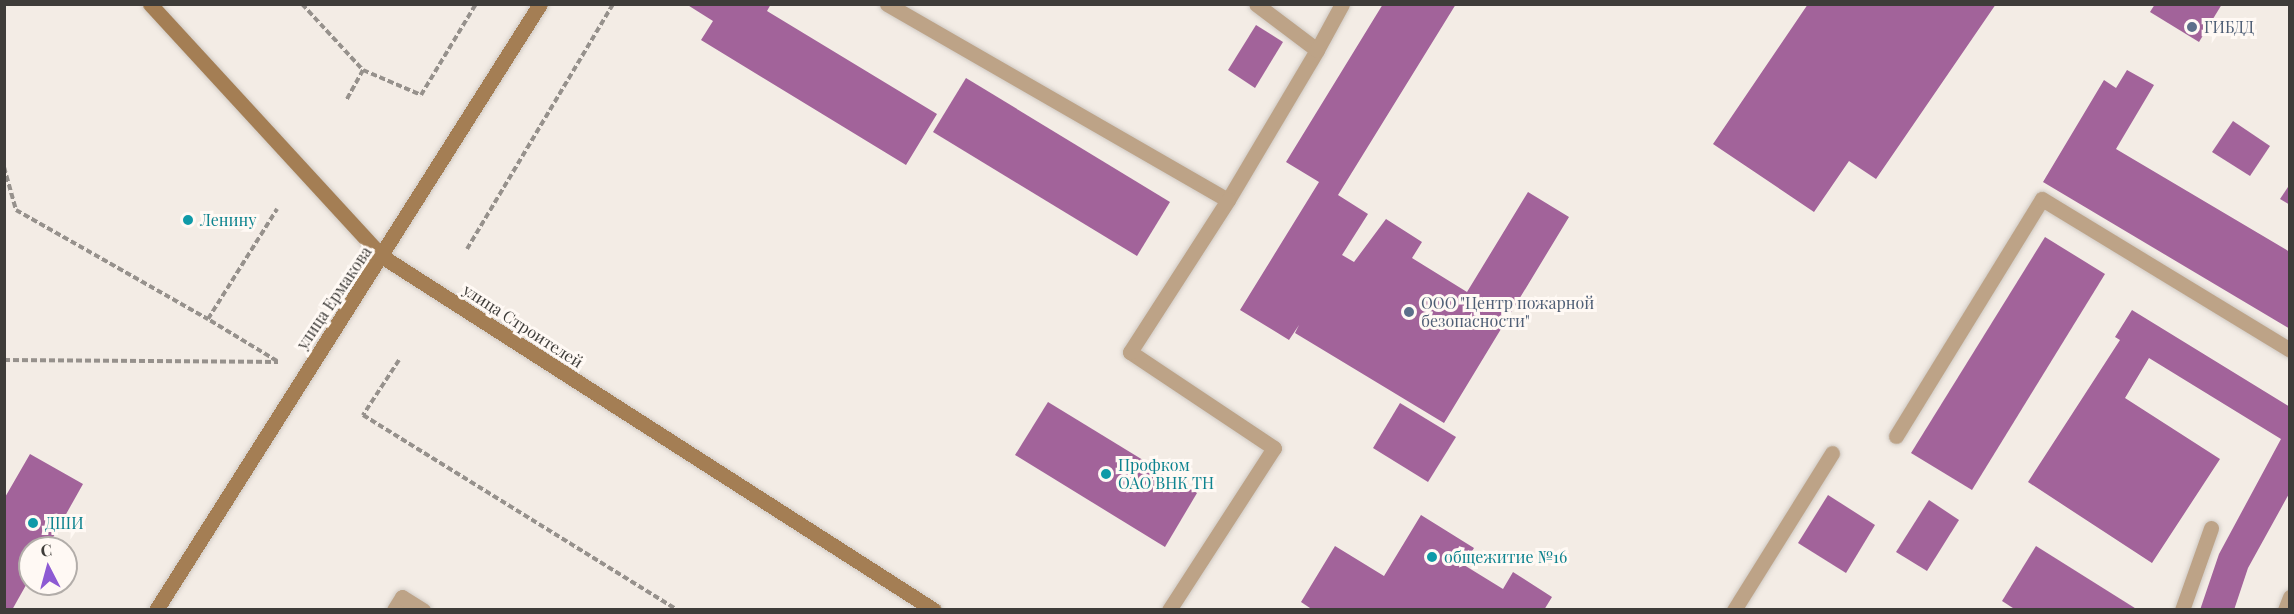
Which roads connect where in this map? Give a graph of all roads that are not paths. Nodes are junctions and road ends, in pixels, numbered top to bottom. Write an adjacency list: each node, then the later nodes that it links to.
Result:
1 (150, 4): 8 (main road, улица Строителей)
2 (540, 4): 8 (main road, улица Ермакова)
3 (887, 4): 7 (street)
4 (1256, 4): 6 (street)
5 (1342, 4): 6 (street)
6 (1317, 50): 7 (street)
7 (1228, 200): 18 (street)
8 (383, 257): 14 (main road, улица Ермакова); 17 (main road, улица Строителей)
9 (2289, 350): 10 (street)
10 (1896, 436)
11 (1832, 453): 19 (street)
12 (2211, 528): 20 (street)
13 (2289, 597): 21 (street)
14 (156, 609)
15 (394, 609): 16 (street)
16 (423, 609)
17 (934, 609)
18 (1169, 609)
19 (1734, 609)
20 (2182, 609)
21 (2285, 609)

